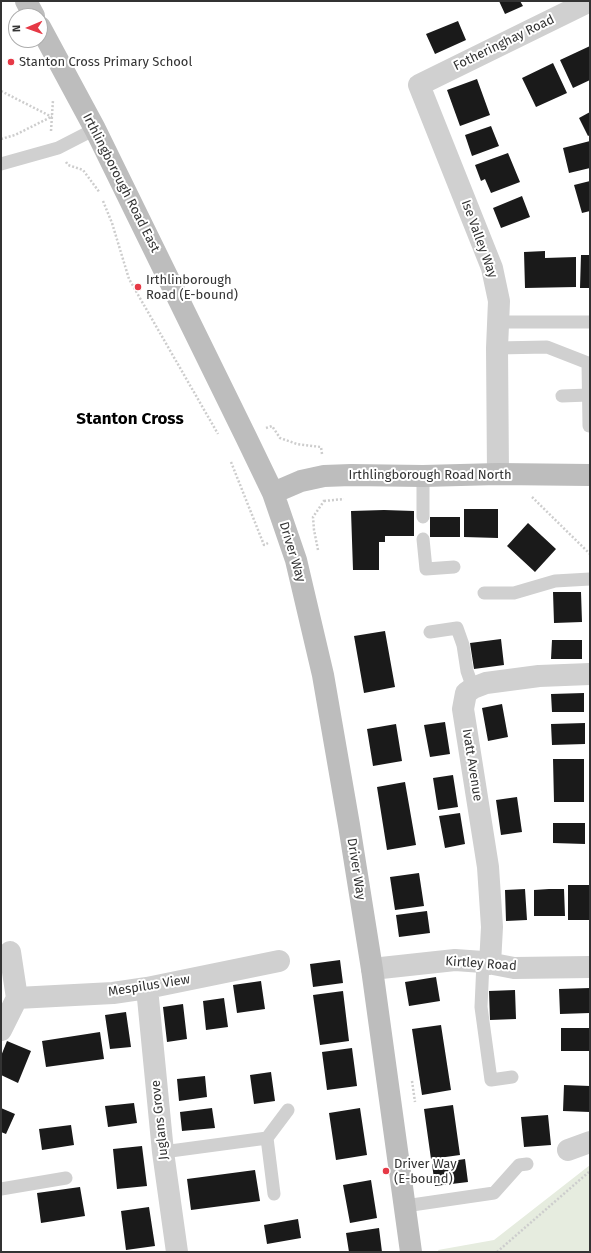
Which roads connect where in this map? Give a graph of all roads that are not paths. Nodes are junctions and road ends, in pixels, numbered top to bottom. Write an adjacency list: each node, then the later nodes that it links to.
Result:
1 (590, 1): 3 (street, Fotheringhay Road)
2 (48, 42): 4 (main road, Irthlingborough Road East)
3 (419, 85): 6 (street, Ise Valley Way)
4 (95, 130): 5 (lane); 15 (main road, Irthlingborough Road East)
5 (1, 164)
6 (498, 322): 7 (lane); 8 (street, Ise Valley Way)
7 (590, 322)
8 (497, 348): 9 (lane); 12 (street, Ise Valley Way)
9 (588, 395): 10 (lane); 11 (lane)
10 (562, 396)
11 (588, 426)
12 (498, 474): 13 (main road, Irthlingborough Road North); 14 (main road, Irthlingborough Road North)
13 (590, 475)
14 (423, 476): 15 (main road, Irthlingborough Road North); 16 (lane)
15 (273, 492): 28 (main road, Driver Way)
16 (423, 517)
17 (423, 540): 18 (lane)
18 (454, 567)
19 (590, 578): 20 (lane)
20 (484, 593)
21 (430, 632): 23 (lane)
22 (590, 674): 23 (street)
23 (473, 688): 26 (street, Ivatt Avenue)
24 (10, 952): 30 (street)
25 (278, 961): 29 (street, Mespilus View)
26 (486, 963): 27 (street, Kirtley Road); 28 (street, Kirtley Road); 32 (lane)
27 (590, 967)
28 (372, 968): 42 (main road, Driver Way)
29 (147, 988): 30 (street, Mespilus View); 37 (street, Juglans Grove)
30 (18, 998): 31 (street)
31 (1, 1030)
32 (512, 1077)
33 (288, 1110): 34 (lane)
34 (267, 1138): 37 (lane); 41 (lane)
35 (590, 1142): 36 (street)
36 (568, 1150)
37 (163, 1152): 43 (street, Juglans Grove)
38 (527, 1164): 42 (lane)
39 (66, 1178): 40 (lane)
40 (1, 1189)
41 (274, 1194)
42 (405, 1206): 44 (main road, Driver Way)
43 (177, 1252)
44 (411, 1252)

